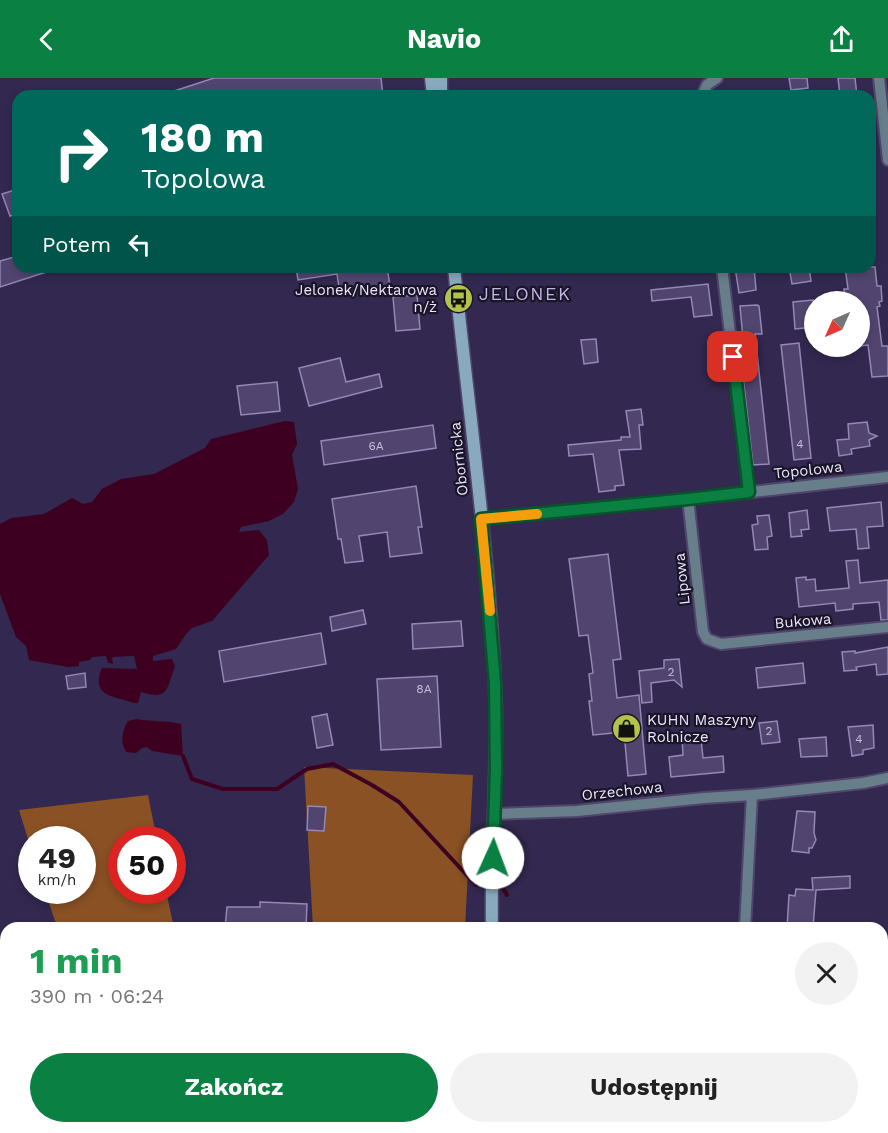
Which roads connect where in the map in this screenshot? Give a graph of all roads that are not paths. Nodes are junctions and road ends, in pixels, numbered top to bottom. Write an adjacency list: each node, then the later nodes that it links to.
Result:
1 (717, 78): 3 (street)
2 (879, 78): 4 (street)
3 (705, 90)
4 (888, 160)
5 (455, 273): 10 (main road, Obornicka)
6 (723, 273): 8 (street)
7 (888, 477): 8 (street, Topolowa)
8 (749, 492): 9 (street, Topolowa)
9 (688, 499): 10 (street, Topolowa); 12 (street, Lipowa)
10 (481, 519): 15 (main road, Obornicka)
11 (888, 627): 12 (street, Bukowa)
12 (721, 644)
13 (888, 777): 14 (street, Orzechowa)
14 (752, 795): 15 (street, Orzechowa); 19 (street)
15 (495, 814): 16 (main road, Obornicka)
16 (491, 899): 17 (main road, Obornicka); 18 (main road, Obornicka)
17 (488, 922)
18 (492, 922)
19 (745, 922)

